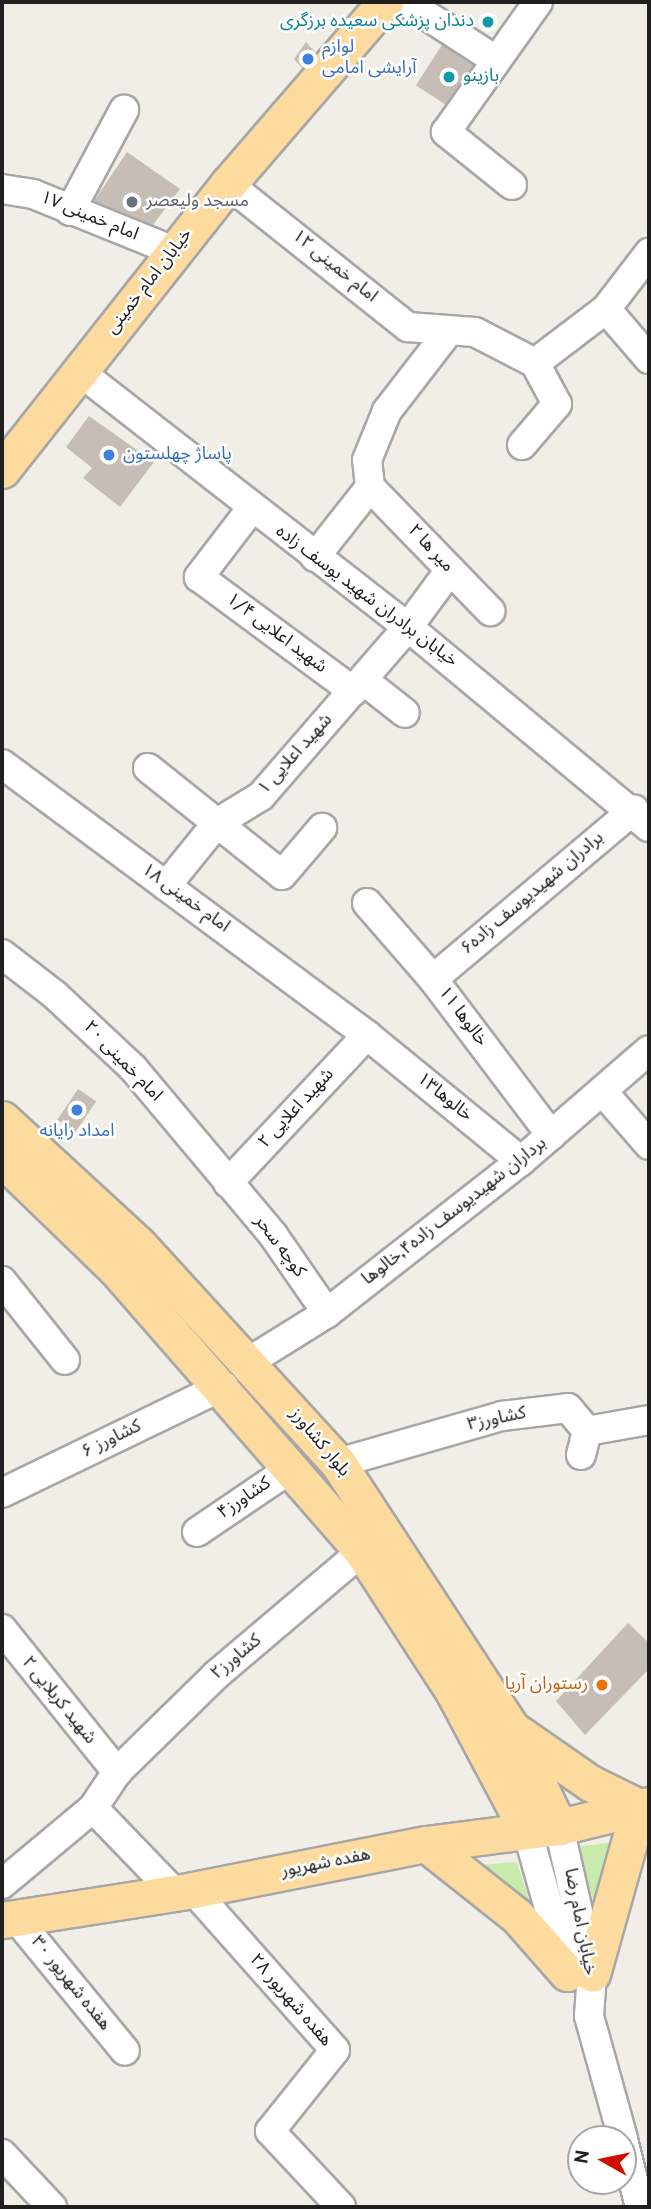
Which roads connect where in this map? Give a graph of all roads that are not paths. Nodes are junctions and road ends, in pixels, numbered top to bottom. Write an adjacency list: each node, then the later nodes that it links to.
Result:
1 (384, 2): 6 (main road, خیابان امام خمینی)
2 (406, 2): 4 (street)
3 (538, 2): 4 (street)
4 (494, 59): 7 (street)
5 (124, 110): 9 (street)
6 (228, 184): 10 (main road, خیابان امام خمینی); 13 (street, امام خمینی ۱۲)
7 (512, 186)
8 (2, 189): 9 (street, امام خمینی ۱۷)
9 (70, 211): 10 (street, امام خمینی ۱۷)
10 (174, 251): 16 (main road, خیابان امام خمینی)
11 (649, 253): 12 (street)
12 (606, 309): 14 (street); 15 (street)
13 (448, 332): 15 (street, امام خمینی ۱۲); 19 (street)
14 (649, 359)
15 (535, 363): 17 (street)
16 (80, 372): 18 (main road, خیابان امام خمینی); 20 (street, خیابان برادران شهید یوسف زاده)
17 (522, 445)
18 (2, 470)
19 (370, 487): 21 (street); 22 (street, میر ها ۲)
20 (250, 509): 21 (street, خیابان برادران شهید یوسف زاده); 25 (street, شهید اعلایی ۱/۴)
21 (315, 557): 24 (street, خیابان برادران شهید یوسف زاده)
22 (450, 570): 23 (street, میر ها ۲); 24 (street, شهید اعلایی ۱)
23 (490, 611)
24 (408, 627): 25 (street, شهید اعلایی ۱); 29 (street, خیابان برادران شهید یوسف زاده)
25 (358, 685): 26 (street, شهید اعلایی ۱/۴); 30 (street, شهید اعلایی ۱)
26 (405, 713)
27 (2, 764): 32 (street, امام خمینی ۱۸)
28 (148, 768): 30 (street)
29 (642, 818): 35 (street, برادران شهیدیوسف زاده۶)
30 (217, 823): 31 (street); 32 (street, شهید اعلایی ۱)
31 (322, 828)
32 (166, 886): 36 (street, امام خمینی ۱۸)
33 (367, 903): 35 (street, خالوها ۱۱)
34 (2, 954): 44 (street, امام خمینی ۲۰)
35 (433, 979): 40 (street, خالوها ۱۱)
36 (367, 1035): 43 (street, خالوها۱۳); 44 (street, شهید اعلایی ۲)
37 (649, 1050): 38 (street, برداران شهیدیوسف زاده۴,خالوها)
38 (603, 1092): 40 (street, برداران شهیدیوسف زاده۴,خالوها); 41 (street)
39 (2, 1119): 48 (main road, بلوار کشاورز)
40 (551, 1136): 43 (street, برداران شهیدیوسف زاده۴,خالوها)
41 (649, 1145)
42 (2, 1159): 49 (main road, بلوار کشاورز)
43 (521, 1161): 46 (street, برداران شهیدیوسف زاده۴,خالوها)
44 (228, 1183): 46 (street, کوچه سحر)
45 (2, 1281): 47 (street)
46 (327, 1313): 48 (street, برداران شهیدیوسف زاده۴,خالوها)
47 (65, 1360)
48 (250, 1361): 51 (main road, بلوار کشاورز)
49 (223, 1386): 52 (main road, بلوار کشاورز); 53 (street, کشاورز ۶)
50 (649, 1420): 51 (street, کشاورز۳)
51 (338, 1463): 57 (main road, بلوار کشاورز)
52 (293, 1466): 54 (street, کشاورز۴); 55 (main road, بلوار کشاورز)
53 (7, 1482)
54 (197, 1532)
55 (362, 1551): 57 (main road, بلوار کشاورز); 58 (street, کشاورز۲)
56 (2, 1629): 58 (street, شهید کربلایی ۲)
57 (506, 1751): 59 (main road); 61 (main road, بلوار کشاورز); 62 (main road)
58 (117, 1772): 60 (street, کشاورز۲)
59 (644, 1806): 61 (main road, هفده شهریور); 67 (main road)
60 (93, 1808): 64 (street, کشاورز۲); 65 (street)
61 (543, 1828): 62 (main road, هفده شهریور); 67 (street, خیابان امام رضا)
62 (487, 1834): 63 (main road, هفده شهریور)
63 (426, 1844): 65 (main road, هفده شهریور); 67 (main road)
64 (2, 1884)
65 (183, 1891): 66 (main road, هفده شهریور); 73 (street, هفده شهریور ۲۸)
66 (9, 1919): 68 (street, هفده شهریور ۳۰)
67 (580, 1973): 69 (street, خیابان امام رضا)
68 (125, 2051)
69 (619, 2125)
70 (2, 2154): 72 (street)
71 (641, 2175): 74 (street, خیابان امام رضا)
72 (52, 2207)
73 (341, 2207)
74 (640, 2207)

